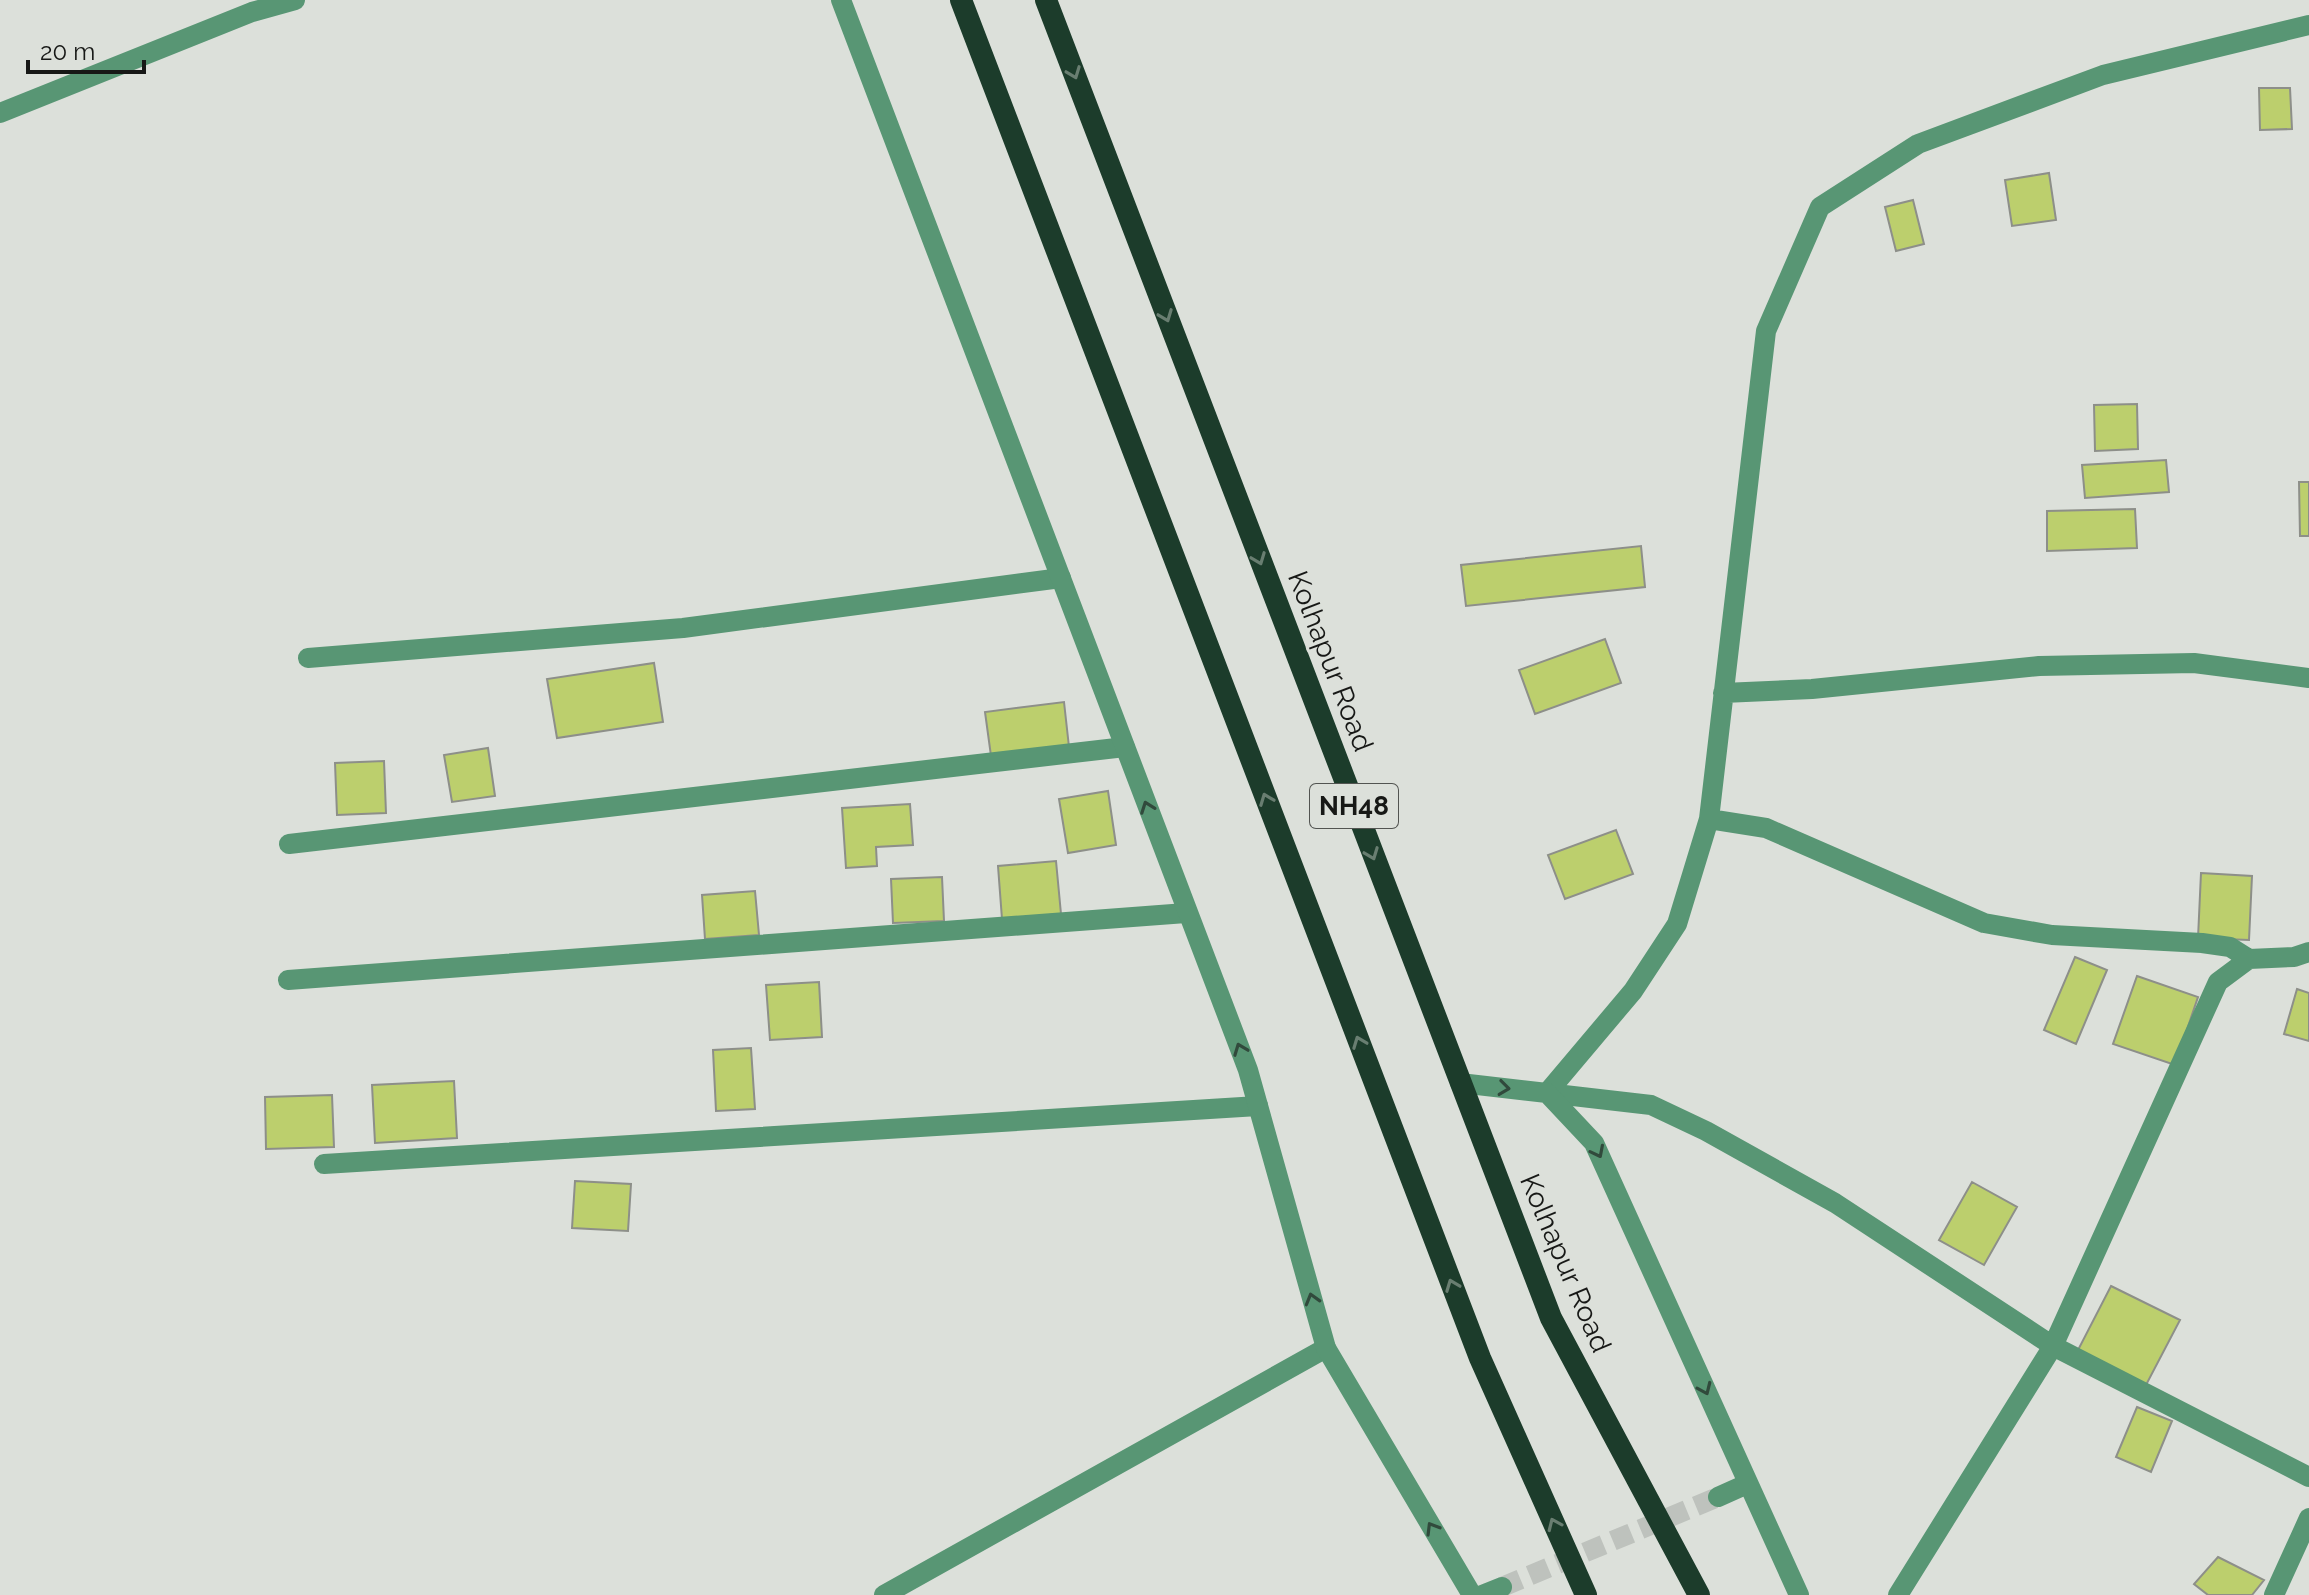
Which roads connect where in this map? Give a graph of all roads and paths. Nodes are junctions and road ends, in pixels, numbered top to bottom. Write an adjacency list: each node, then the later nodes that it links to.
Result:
1 (295, 0): 6 (street)
2 (841, 0): 7 (street)
3 (961, 0): 32 (highway, NH48, one-way to 3)
4 (1046, 0): 18 (highway, Kolhapur Road / NH48, one-way to 18)
5 (2309, 25): 10 (street)
6 (0, 113)
7 (1061, 578): 8 (street); 11 (street)
8 (308, 658)
9 (2309, 678): 10 (street)
10 (1723, 693): 12 (street)
11 (1125, 747): 13 (street); 14 (street, one-way to 11)
12 (1709, 819): 16 (street); 19 (street)
13 (289, 844)
14 (1186, 913): 17 (street); 20 (street, one-way to 14)
15 (2309, 952): 16 (street)
16 (2249, 959): 22 (street)
17 (288, 980)
18 (1460, 1083): 19 (street, one-way to 19); 33 (highway, Kolhapur Road / NH48)
19 (1547, 1093): 22 (street); 25 (street, one-way to 25)
20 (1258, 1106): 21 (street); 23 (street, one-way to 20)
21 (324, 1164)
22 (2053, 1346): 24 (street); 35 (street)
23 (1326, 1348): 29 (street); 30 (street, one-way to 23)
24 (2309, 1477)
25 (1747, 1484): 26 (street); 34 (street)
26 (1718, 1497)
27 (2309, 1518): 36 (street)
28 (1502, 1587): 31 (street)
29 (884, 1595)
30 (1472, 1595)
31 (1482, 1595)
32 (1586, 1595)
33 (1699, 1595)
34 (1799, 1595)
35 (1898, 1595)
36 (2274, 1595)

